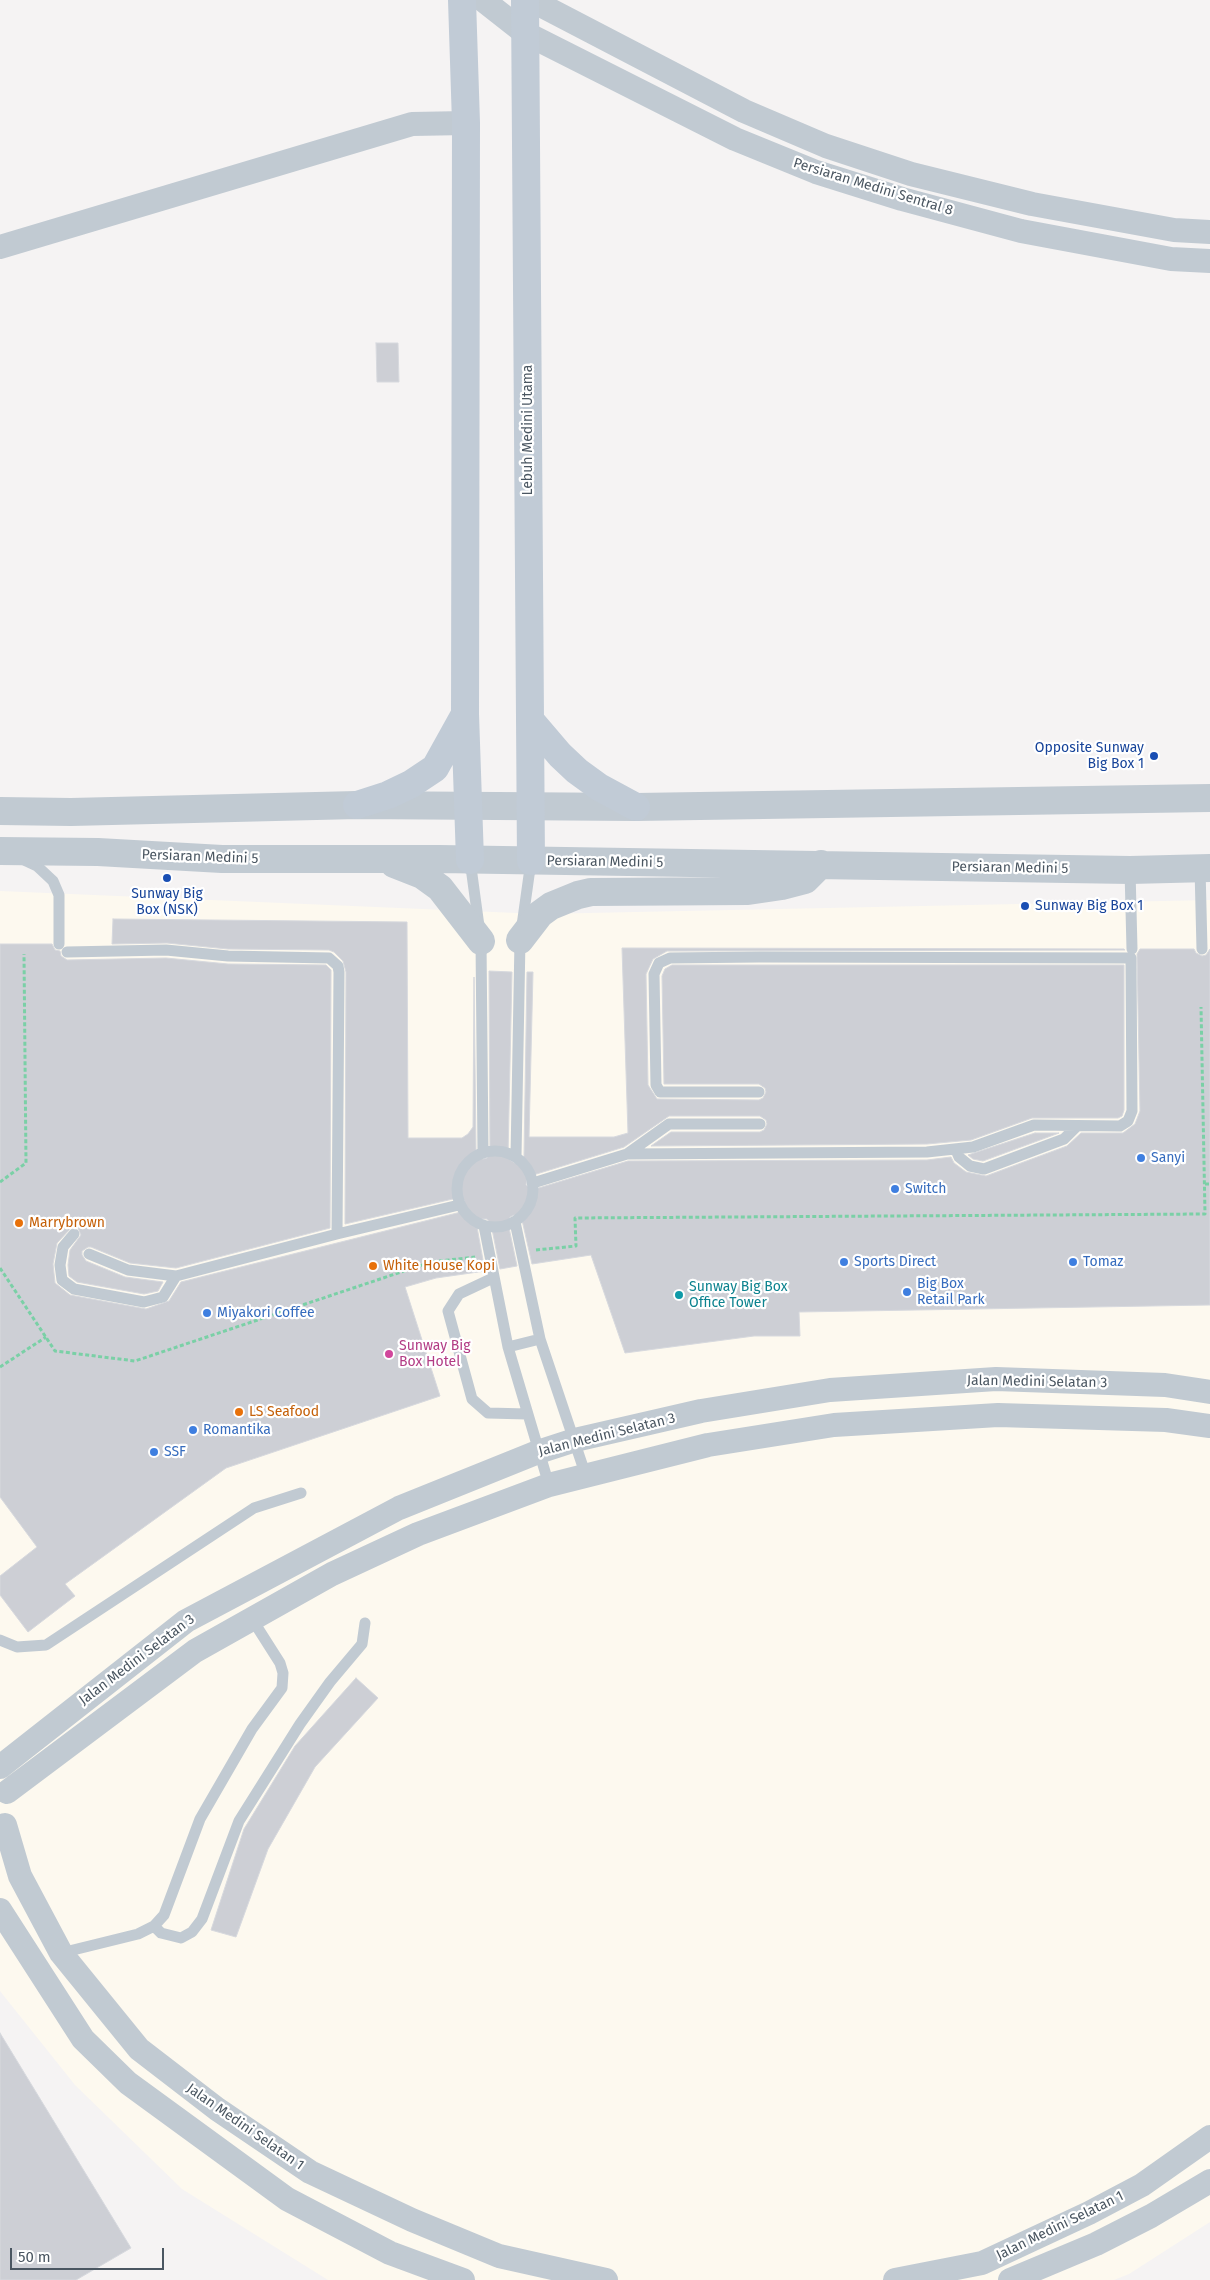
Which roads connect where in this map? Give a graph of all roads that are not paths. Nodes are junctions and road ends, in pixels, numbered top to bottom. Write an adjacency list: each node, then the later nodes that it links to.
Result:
1 (462, 0): 6 (main road)
2 (483, 0): 5 (street, Persiaran Medini Sentral 8)
3 (525, 0): 5 (main road, Lebuh Medini Utama)
4 (531, 0): 7 (street, Persiaran Medini Sentral 8)
5 (525, 33): 9 (street, Persiaran Medini Sentral 8); 11 (main road, Lebuh Medini Utama)
6 (466, 123): 8 (street); 10 (main road)
7 (1210, 232)
8 (0, 247)
9 (1210, 261)
10 (465, 714): 13 (main road); 14 (main road)
11 (532, 721): 15 (main road, Lebuh Medini Utama); 16 (main road)
12 (1210, 798): 16 (street)
13 (357, 805): 14 (street); 17 (street)
14 (469, 806): 15 (street); 20 (main road)
15 (532, 806): 16 (street); 21 (main road, Lebuh Medini Utama)
16 (636, 808)
17 (0, 811)
18 (3, 851): 19 (street, Persiaran Medini 5); 41 (lane)
19 (384, 860): 20 (street, Persiaran Medini 5); 26 (street)
20 (470, 860): 21 (street, Persiaran Medini 5); 26 (lane)
21 (532, 861): 22 (street, Persiaran Medini 5); 25 (lane)
22 (821, 864): 24 (street, Persiaran Medini 5); 25 (street)
23 (1205, 868): 24 (street, Persiaran Medini 5); 28 (lane)
24 (1130, 870): 27 (lane)
25 (520, 940): 35 (lane)
26 (481, 941): 33 (lane)
27 (1132, 949)
28 (1202, 949)
29 (760, 1092): 31 (lane)
30 (760, 1124): 34 (lane)
31 (1077, 1126): 32 (lane); 32 (lane)
32 (956, 1150): 34 (lane)
33 (484, 1152): 35 (lane); 37 (lane)
34 (627, 1154): 36 (lane)
35 (516, 1156): 36 (lane)
36 (533, 1183): 38 (lane)
37 (460, 1205): 39 (lane); 41 (lane)
38 (515, 1222): 39 (lane); 45 (lane)
39 (484, 1226): 44 (lane)
40 (74, 1234): 43 (lane)
41 (337, 1234): 43 (lane)
42 (89, 1254): 43 (lane)
43 (176, 1276)
44 (493, 1278): 46 (lane); 48 (lane)
45 (540, 1339): 46 (lane); 50 (lane)
46 (508, 1347): 48 (lane)
47 (1210, 1392): 50 (street, Jalan Medini Selatan 3)
48 (527, 1414): 51 (lane)
49 (1210, 1426): 52 (street, Jalan Medini Selatan 3)
50 (575, 1440): 51 (street, Jalan Medini Selatan 3); 52 (lane)
51 (538, 1452): 53 (lane); 58 (street, Jalan Medini Selatan 3)
52 (586, 1476): 53 (street, Jalan Medini Selatan 3)
53 (549, 1485): 55 (street, Jalan Medini Selatan 3)
54 (301, 1493): 57 (lane)
55 (252, 1619): 59 (street, Jalan Medini Selatan 3); 62 (lane)
56 (365, 1623): 62 (lane)
57 (0, 1640)
58 (0, 1767)
59 (3, 1786): 60 (street)
60 (2, 1829): 63 (street, Jalan Medini Selatan 1)
61 (0, 1910): 66 (street)
62 (154, 1926): 63 (lane)
63 (61, 1953): 67 (street, Jalan Medini Selatan 1)
64 (1210, 2137): 68 (street, Jalan Medini Selatan 1)
65 (1208, 2187): 69 (street, Jalan Medini Selatan 1)
66 (463, 2280)
67 (606, 2280)
68 (895, 2280)
69 (1010, 2280)

